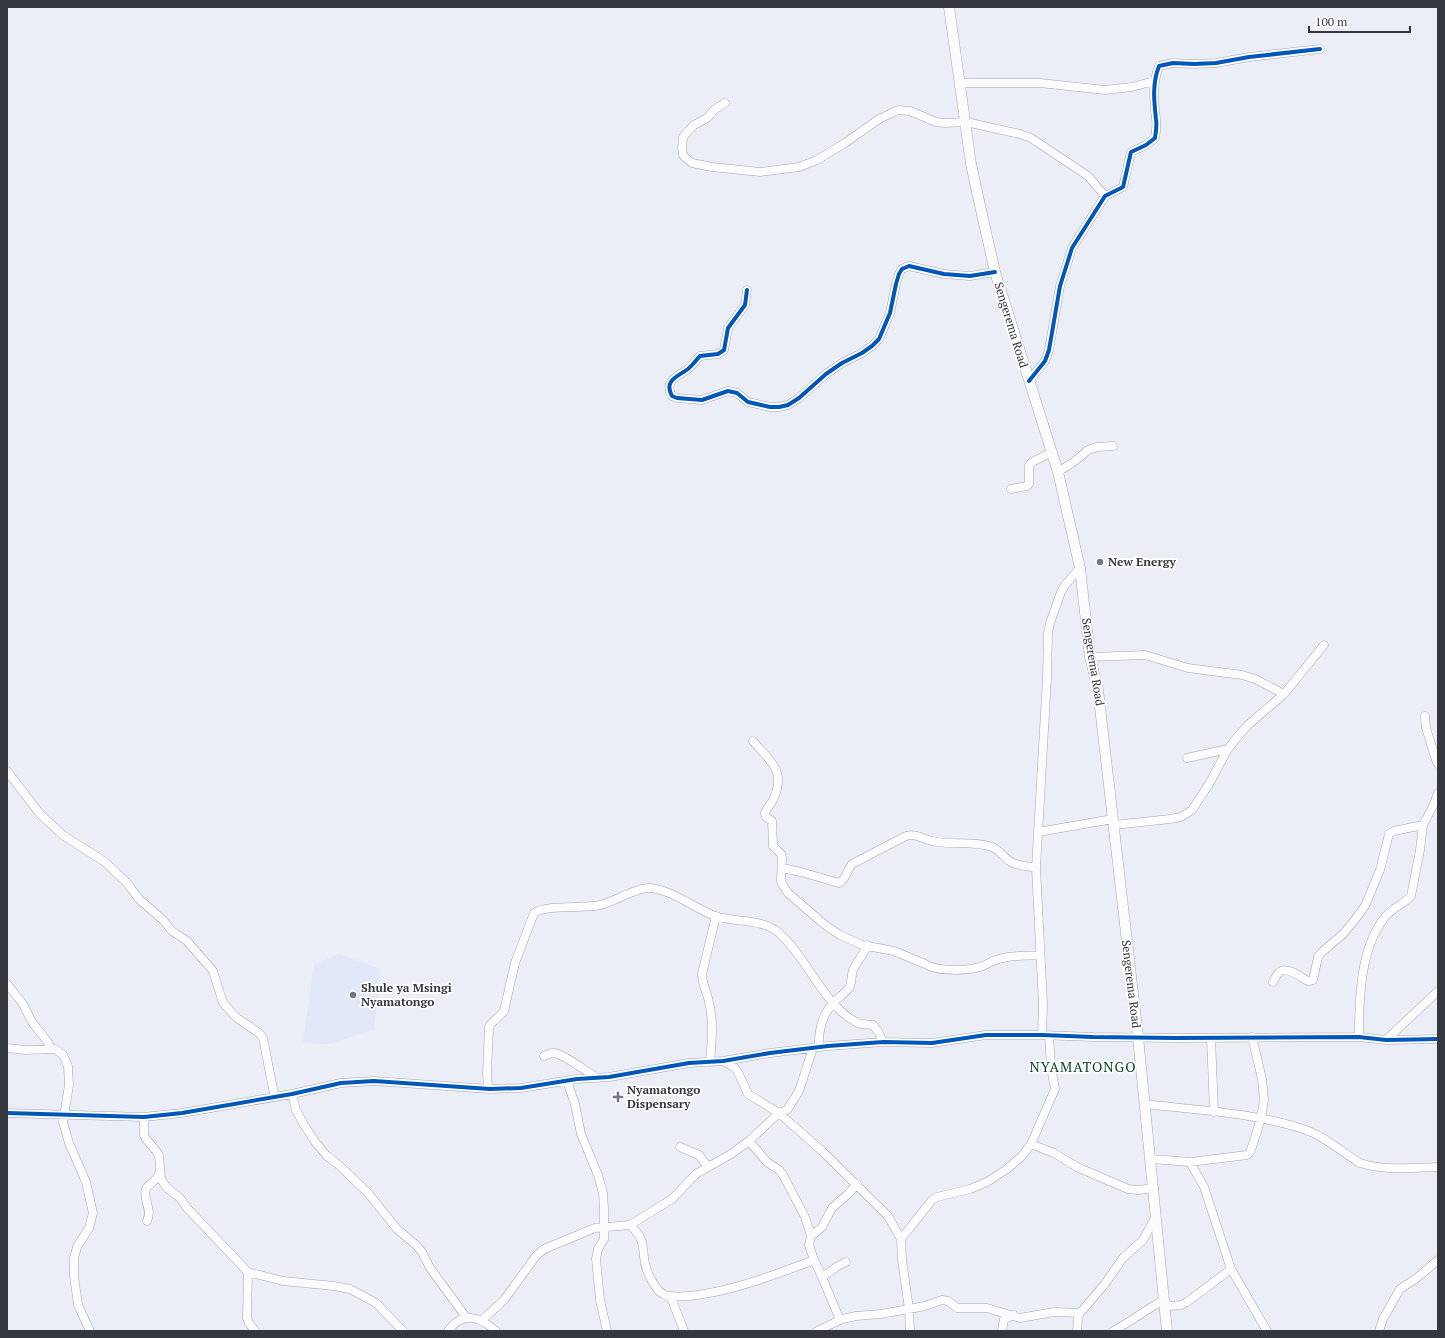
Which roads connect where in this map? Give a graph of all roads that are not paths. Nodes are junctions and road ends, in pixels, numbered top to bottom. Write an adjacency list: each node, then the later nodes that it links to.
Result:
1 (949, 7): 4 (main road, Sengerema Road)
2 (1320, 49): 3 (street)
3 (1154, 81): 4 (street); 7 (street)
4 (959, 83): 6 (main road, Sengerema Road)
5 (726, 103): 6 (street)
6 (966, 122): 7 (street); 8 (main road, Sengerema Road)
7 (1105, 196): 10 (street)
8 (995, 272): 9 (street); 10 (main road, Sengerema Road)
9 (747, 290)
10 (1029, 381): 12 (main road, Sengerema Road)
11 (1113, 446): 13 (street)
12 (1052, 452): 13 (main road, Sengerema Road); 14 (street)
13 (1058, 472): 15 (main road, Sengerema Road)
14 (1011, 489)
15 (1080, 568): 17 (main road, Sengerema Road); 28 (street)
16 (1324, 645): 18 (street)
17 (1090, 657): 18 (street); 26 (main road, Sengerema Road)
18 (1284, 694): 21 (street)
19 (1425, 716): 23 (street)
20 (753, 741): 29 (street)
21 (1228, 749): 22 (street); 26 (street)
22 (1187, 758)
23 (1438, 764)
24 (7, 771): 56 (street)
25 (1438, 793): 27 (street)
26 (1113, 822): 28 (street); 39 (main road, Sengerema Road)
27 (1422, 825): 34 (street); 42 (street)
28 (1038, 832): 30 (street)
29 (782, 868): 30 (street); 32 (street)
30 (1036, 868): 33 (street)
31 (716, 916): 37 (street); 50 (street); 54 (street)
32 (867, 945): 33 (street); 37 (street)
33 (1040, 955): 38 (street)
34 (1274, 982)
35 (7, 984): 48 (street)
36 (1437, 992): 44 (street)
37 (833, 1003): 45 (street); 47 (street)
38 (1045, 1035): 39 (street); 45 (street); 65 (street)
39 (1138, 1037): 41 (street); 57 (main road, Sengerema Road)
40 (1252, 1037): 41 (street); 42 (street); 63 (street)
41 (1211, 1038): 58 (street)
42 (1359, 1038): 44 (street)
43 (1438, 1039): 44 (street)
44 (1386, 1040)
45 (883, 1042): 47 (street)
46 (7, 1048): 48 (street)
47 (816, 1048): 51 (street); 60 (street)
48 (52, 1049): 61 (street)
49 (544, 1056): 52 (street)
50 (710, 1061): 51 (street); 52 (street)
51 (723, 1061): 60 (street)
52 (600, 1078): 53 (street)
53 (567, 1082): 54 (street); 77 (street)
54 (490, 1089): 55 (street)
55 (292, 1094): 56 (street); 91 (street)
56 (276, 1097): 62 (street)
57 (1144, 1104): 58 (street); 67 (main road, Sengerema Road)
58 (1214, 1112): 63 (street)
59 (7, 1113): 61 (street)
60 (779, 1113): 64 (street); 72 (street)
61 (64, 1116): 62 (street); 94 (street)
62 (144, 1118): 71 (street)
63 (1261, 1118): 68 (street); 70 (street)
64 (748, 1141): 69 (street); 78 (street)
65 (1031, 1144): 73 (street); 79 (street)
66 (680, 1147): 69 (street)
67 (1150, 1158): 68 (street); 73 (main road, Sengerema Road)
68 (1190, 1162): 83 (street)
69 (708, 1167): 76 (street)
70 (1438, 1167)
71 (160, 1171): 75 (street); 84 (street)
72 (857, 1184): 78 (street); 79 (street)
73 (1154, 1188): 74 (main road, Sengerema Road)
74 (1156, 1218): 87 (main road, Sengerema Road); 89 (street)
75 (147, 1221)
76 (630, 1226): 77 (street); 86 (street)
77 (604, 1227): 92 (street); 99 (street)
78 (811, 1236): 80 (street)
79 (901, 1239): 88 (street)
80 (814, 1260): 85 (street); 86 (street)
81 (1438, 1260): 108 (street)
82 (846, 1262): 85 (street)
83 (1231, 1269): 87 (street); 107 (street)
84 (248, 1272): 95 (street); 96 (street)
85 (822, 1277): 93 (street)
86 (668, 1296): 100 (street)
87 (1164, 1300): 105 (street); 106 (main road, Sengerema Road)
88 (909, 1309): 90 (street); 93 (street); 102 (street)
89 (1080, 1313): 90 (street); 104 (street)
90 (1014, 1316): 103 (street)
91 (466, 1318): 92 (street); 97 (street)
92 (481, 1320): 98 (street)
93 (840, 1320): 101 (street)
94 (90, 1331)
95 (255, 1331)
96 (403, 1331)
97 (448, 1331)
98 (496, 1331)
99 (607, 1331)
100 (684, 1331)
101 (817, 1331)
102 (910, 1331)
103 (1002, 1331)
104 (1077, 1331)
105 (1113, 1331)
106 (1167, 1331)
107 (1267, 1331)
108 (1379, 1331)

